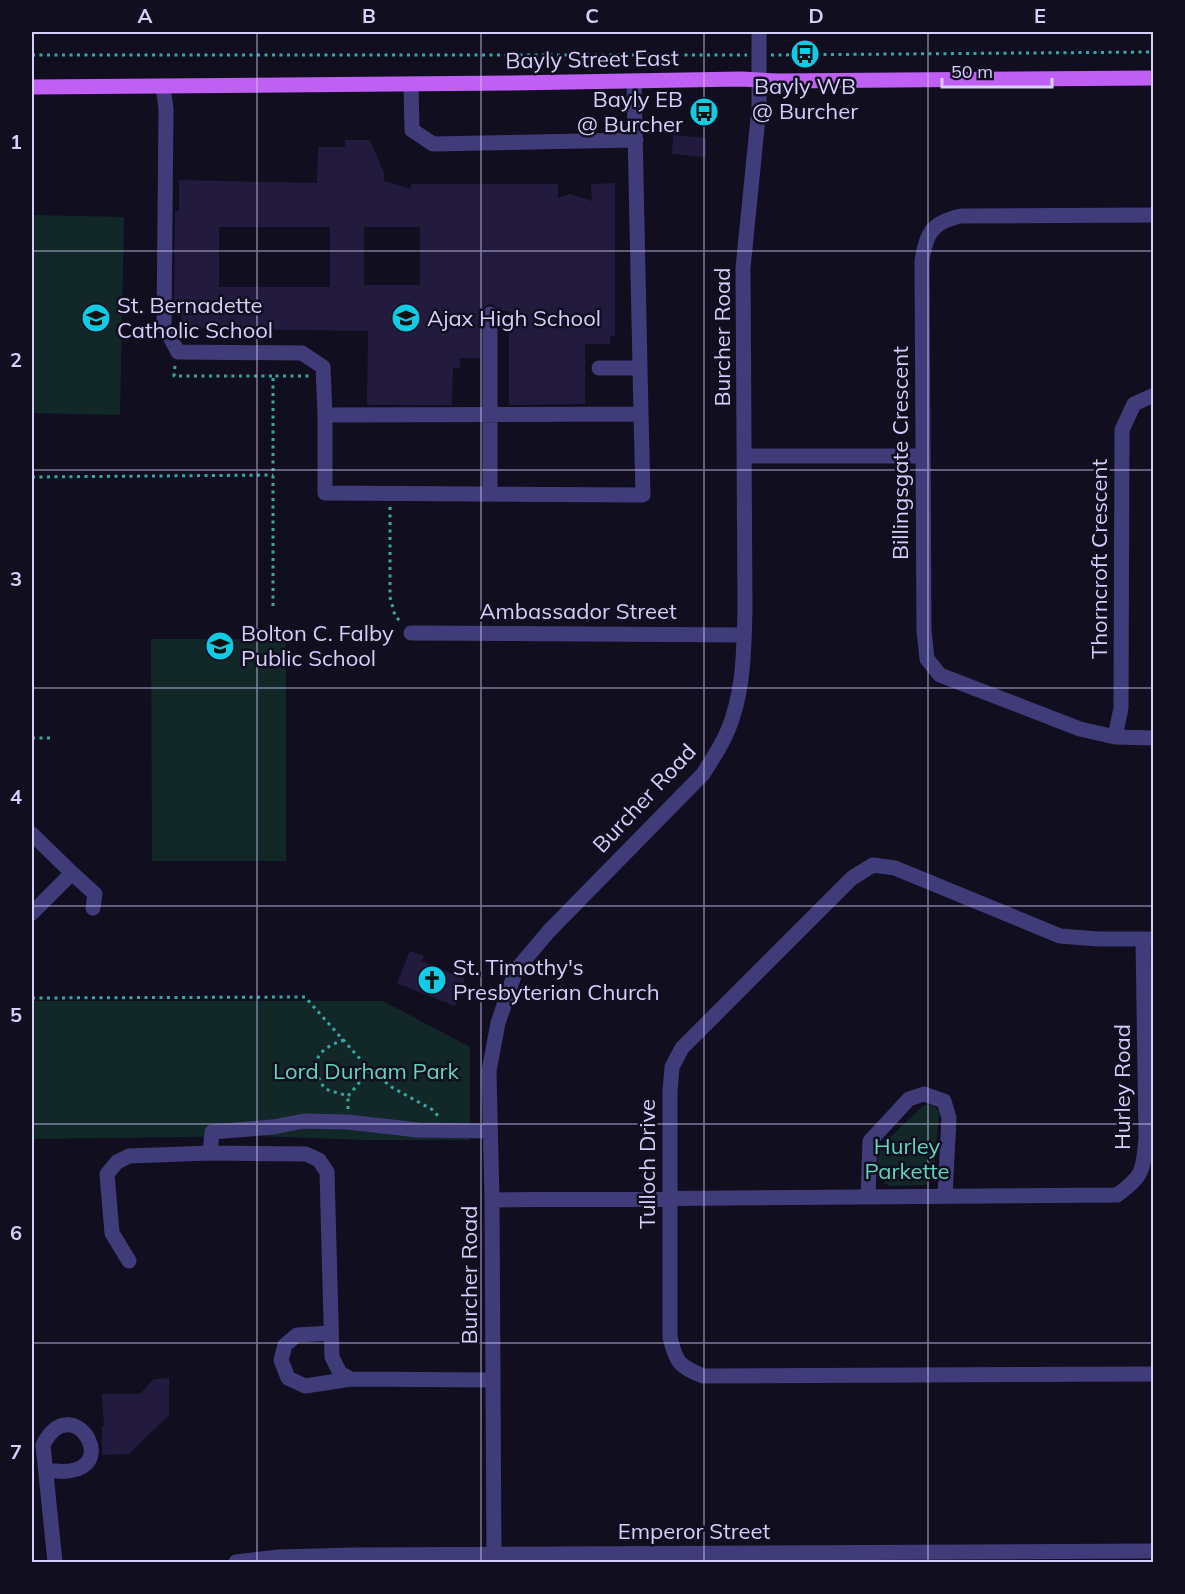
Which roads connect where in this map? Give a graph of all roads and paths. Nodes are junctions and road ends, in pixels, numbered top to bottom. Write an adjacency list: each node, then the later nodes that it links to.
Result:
1 (759, 32): 4 (street, Burcher Road)
2 (1154, 52): 4 (path)
3 (32, 55): 4 (path)
4 (759, 55): 6 (street, Burcher Road)
5 (1154, 78): 6 (main road, Bayly Street East)
6 (759, 80): 7 (main road, Bayly Street East); 23 (street, Burcher Road)
7 (634, 82): 8 (main road, Bayly Street East); 11 (street)
8 (411, 84): 9 (main road, Bayly Street East); 11 (street)
9 (164, 86): 10 (main road, Bayly Street East); 14 (street)
10 (32, 87)
11 (636, 140): 16 (street)
12 (1154, 215): 24 (street, Billingsgate Crescent)
13 (490, 314): 20 (street)
14 (178, 352): 17 (path); 22 (street)
15 (599, 368): 16 (street)
16 (640, 368): 21 (street)
17 (273, 376): 18 (path); 25 (path)
18 (314, 376)
19 (1154, 395): 32 (street, Thorncroft Crescent)
20 (490, 414): 21 (street); 22 (street); 28 (street)
21 (641, 414): 28 (street)
22 (325, 415): 27 (street)
23 (745, 456): 24 (street); 31 (street, Burcher Road)
24 (923, 456): 32 (street, Billingsgate Crescent)
25 (273, 475): 26 (path); 29 (path)
26 (32, 477)
27 (390, 493): 28 (street); 30 (path)
28 (490, 494)
29 (273, 606)
30 (411, 633): 31 (street, Ambassador Street)
31 (744, 635): 45 (street, Burcher Road)
32 (1115, 737): 35 (street, Billingsgate Crescent)
33 (32, 738): 34 (path)
34 (52, 738)
35 (1154, 738)
36 (32, 834): 37 (street)
37 (72, 873): 38 (street); 39 (street)
38 (93, 908)
39 (32, 913)
40 (1148, 939): 48 (street, Hurley Road); 49 (street, Tulloch Drive)
41 (32, 998): 42 (path)
42 (344, 1040): 43 (path); 43 (path)
43 (370, 1070): 44 (path)
44 (442, 1130): 45 (street); 46 (street)
45 (490, 1131): 50 (street, Burcher Road)
46 (210, 1153): 51 (street); 52 (street)
47 (868, 1196): 48 (street, Hurley Road); 48 (street); 49 (street, Hurley Road)
48 (945, 1196)
49 (670, 1197): 50 (street, Hurley Road); 53 (street, Tulloch Drive)
50 (492, 1200): 55 (street, Burcher Road)
51 (129, 1261)
52 (331, 1333): 54 (street); 54 (street)
53 (1154, 1374)
54 (351, 1379): 55 (street)
55 (492, 1380): 59 (street, Burcher Road)
56 (47, 1470): 61 (street)
57 (1154, 1551): 58 (street, Emperor Street)
58 (874, 1557): 59 (street, Emperor Street)
59 (494, 1558): 60 (street, Emperor Street)
60 (354, 1559): 62 (street, Emperor Street)
61 (55, 1563)
62 (236, 1563)

